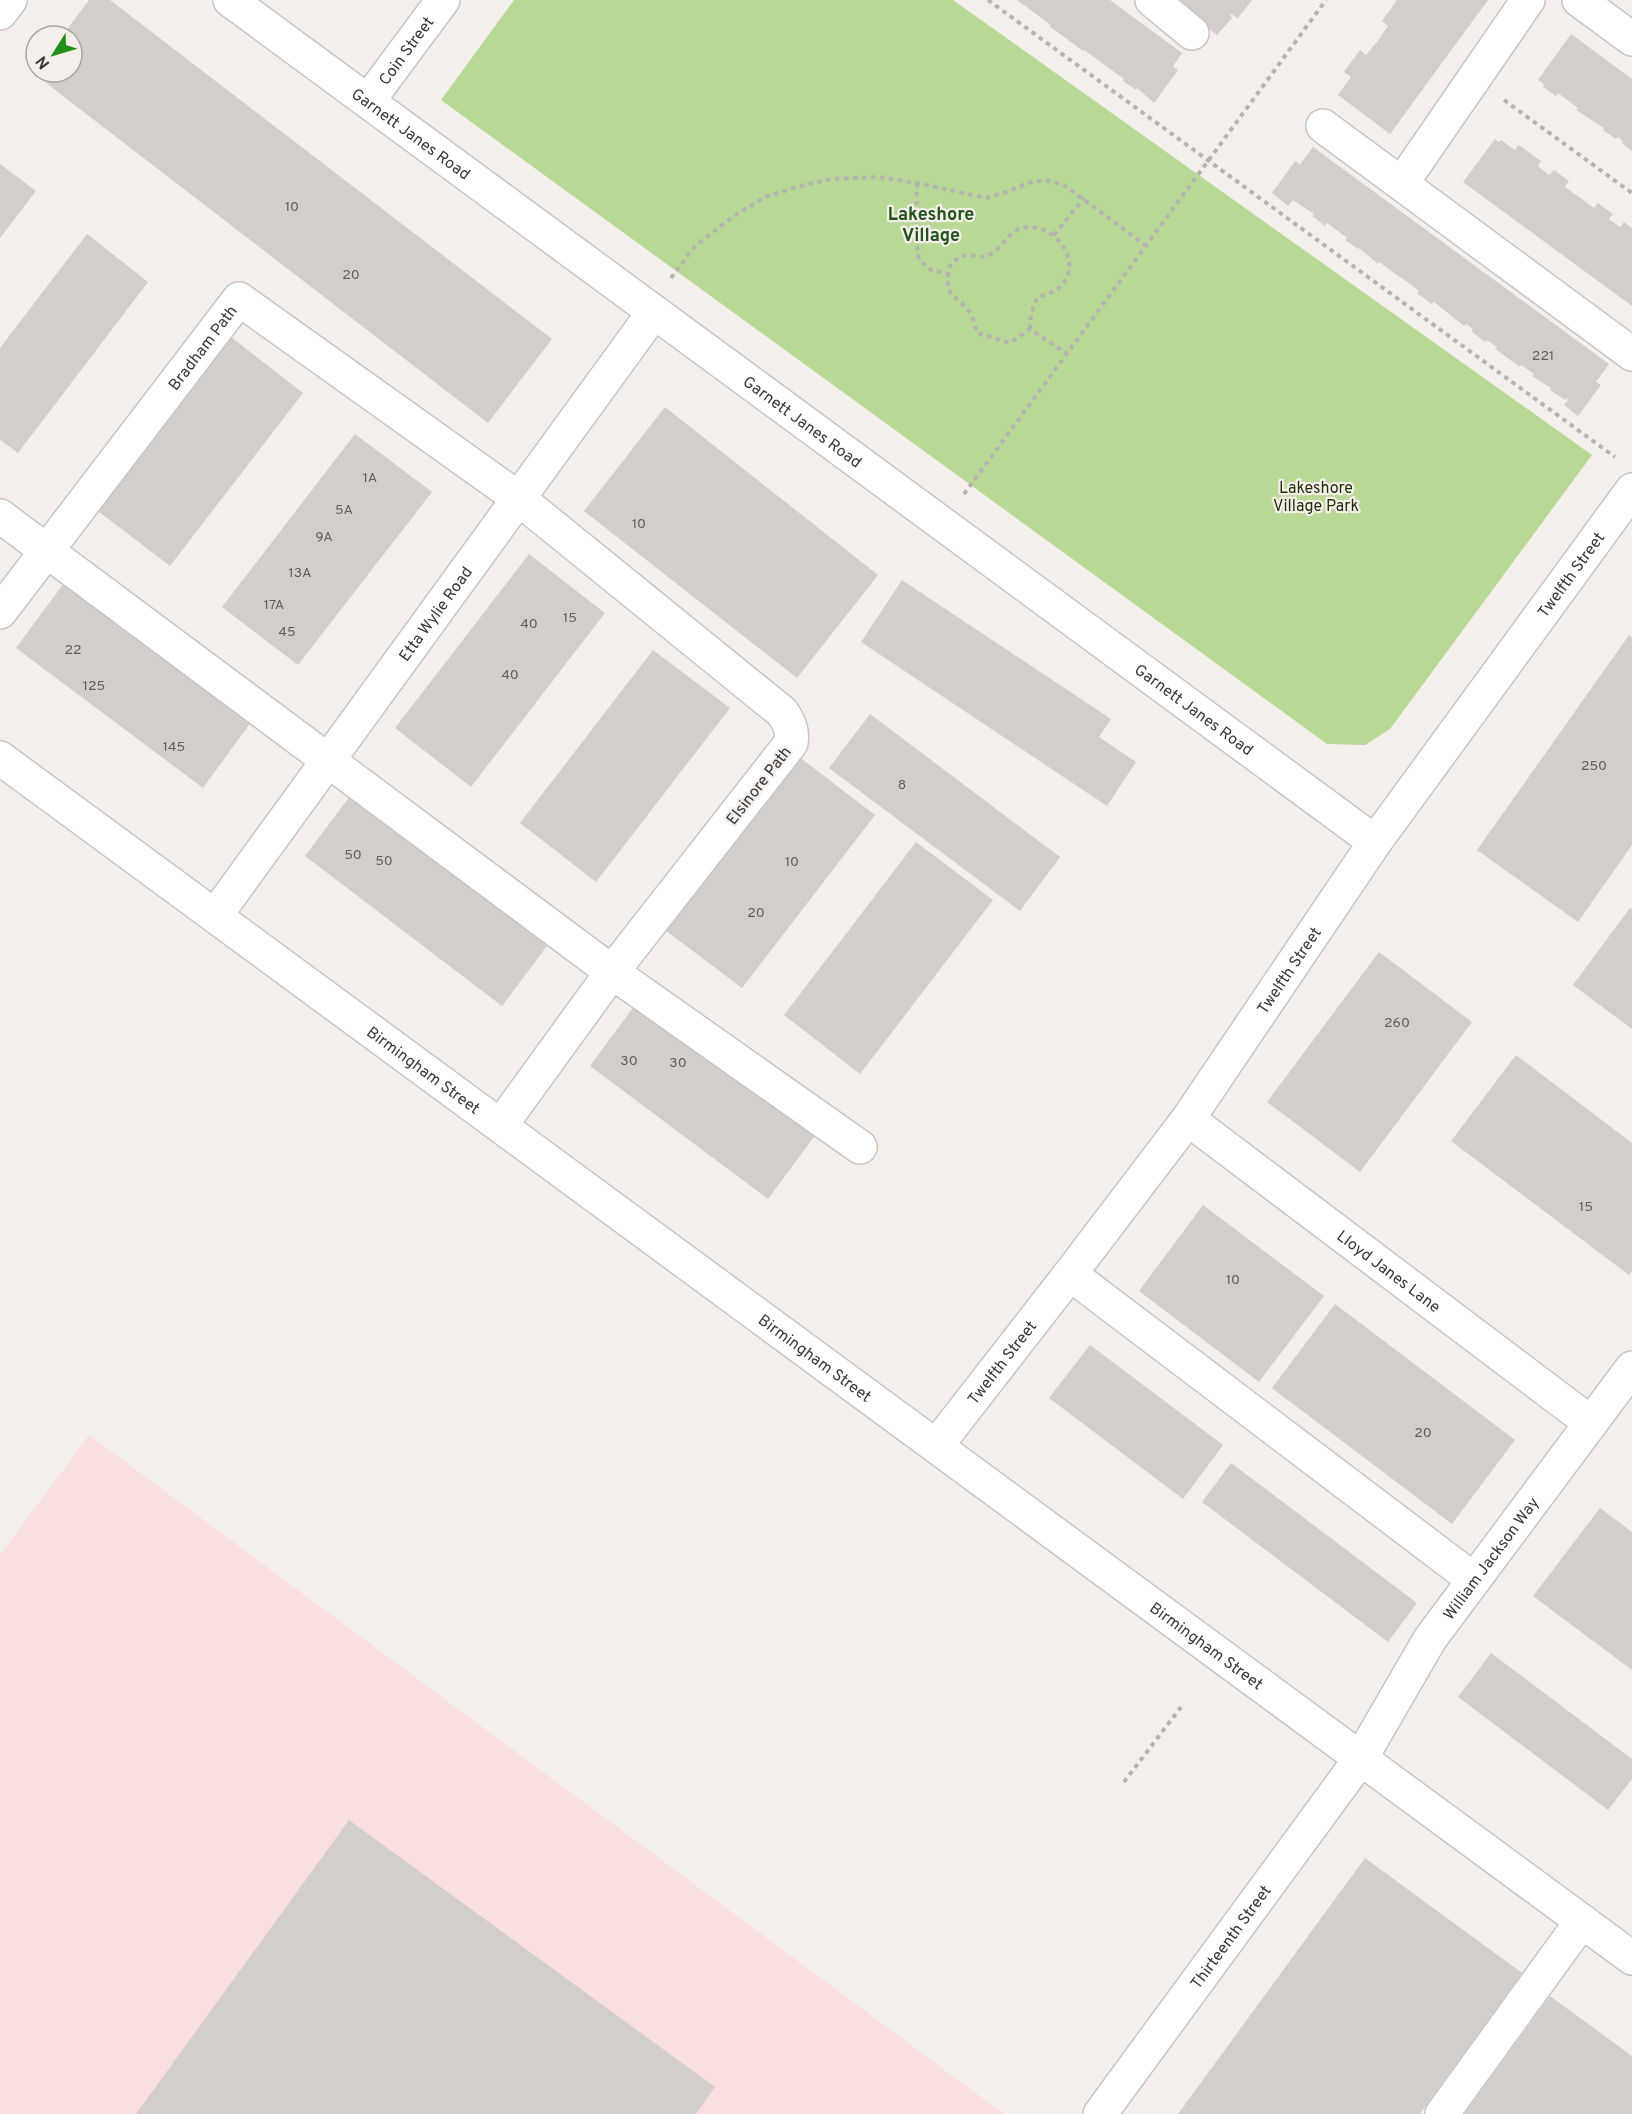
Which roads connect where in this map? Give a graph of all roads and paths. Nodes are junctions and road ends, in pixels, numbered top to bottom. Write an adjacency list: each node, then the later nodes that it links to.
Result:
1 (10, 0): 9 (street)
2 (230, 0): 13 (street, Garnett Janes Road)
3 (443, 0): 13 (street, Coin Street)
4 (988, 0): 15 (path)
5 (1152, 0): 10 (street)
6 (1326, 0): 15 (path)
7 (1528, 0): 12 (street)
8 (1579, 0): 11 (street)
9 (0, 13)
10 (1192, 33)
11 (1632, 39)
12 (1474, 78): 17 (street); 18 (path)
13 (368, 101): 23 (street, Garnett Janes Road)
14 (1323, 126): 17 (street)
15 (1208, 161): 21 (path); 27 (path)
16 (917, 183): 19 (path); 22 (path); 23 (path)
17 (1402, 183): 26 (street)
18 (1632, 194)
19 (1084, 198): 20 (path); 21 (path)
20 (1054, 235): 22 (path); 24 (path)
21 (1145, 245): 25 (path)
22 (948, 274): 24 (path)
23 (651, 310): 28 (street, Etta Wylie Road); 30 (street, Garnett Janes Road)
24 (1030, 329): 25 (path)
25 (1067, 354): 30 (path)
26 (1632, 354)
27 (1627, 476): 31 (street, Twelfth Street)
28 (518, 498): 32 (street, Bradham Path); 35 (street, Etta Wylie Road); 38 (street, Elsinore Path)
29 (0, 516): 32 (street)
30 (942, 524): 36 (street, Garnett Janes Road)
31 (1621, 528): 36 (street, Twelfth Street)
32 (47, 551): 33 (street, Bradham Path); 35 (street)
33 (0, 612)
34 (0, 758): 37 (street, Birmingham Street)
35 (328, 761): 37 (street, Etta Wylie Road); 38 (street)
36 (1375, 842): 39 (street, Twelfth Street)
37 (215, 916): 40 (street, Birmingham Street)
38 (612, 972): 40 (street, Elsinore Path); 41 (street)
39 (1188, 1119): 42 (street, Twelfth Street); 44 (street, Lloyd Janes Lane)
40 (501, 1125): 45 (street, Birmingham Street)
41 (860, 1147)
42 (1070, 1274): 45 (street, Twelfth Street); 46 (street)
43 (1632, 1368): 44 (street, William Jackson Way)
44 (1591, 1423): 46 (street, William Jackson Way)
45 (937, 1445): 48 (street, Birmingham Street)
46 (1474, 1580): 48 (street, William Jackson Way)
47 (1180, 1707): 49 (path)
48 (1361, 1758): 50 (street, Birmingham Street); 52 (street, Thirteenth Street)
49 (1124, 1782)
50 (1582, 1922): 51 (street, Birmingham Street); 53 (street)
51 (1632, 1958)
52 (1100, 2114)
53 (1442, 2114)

